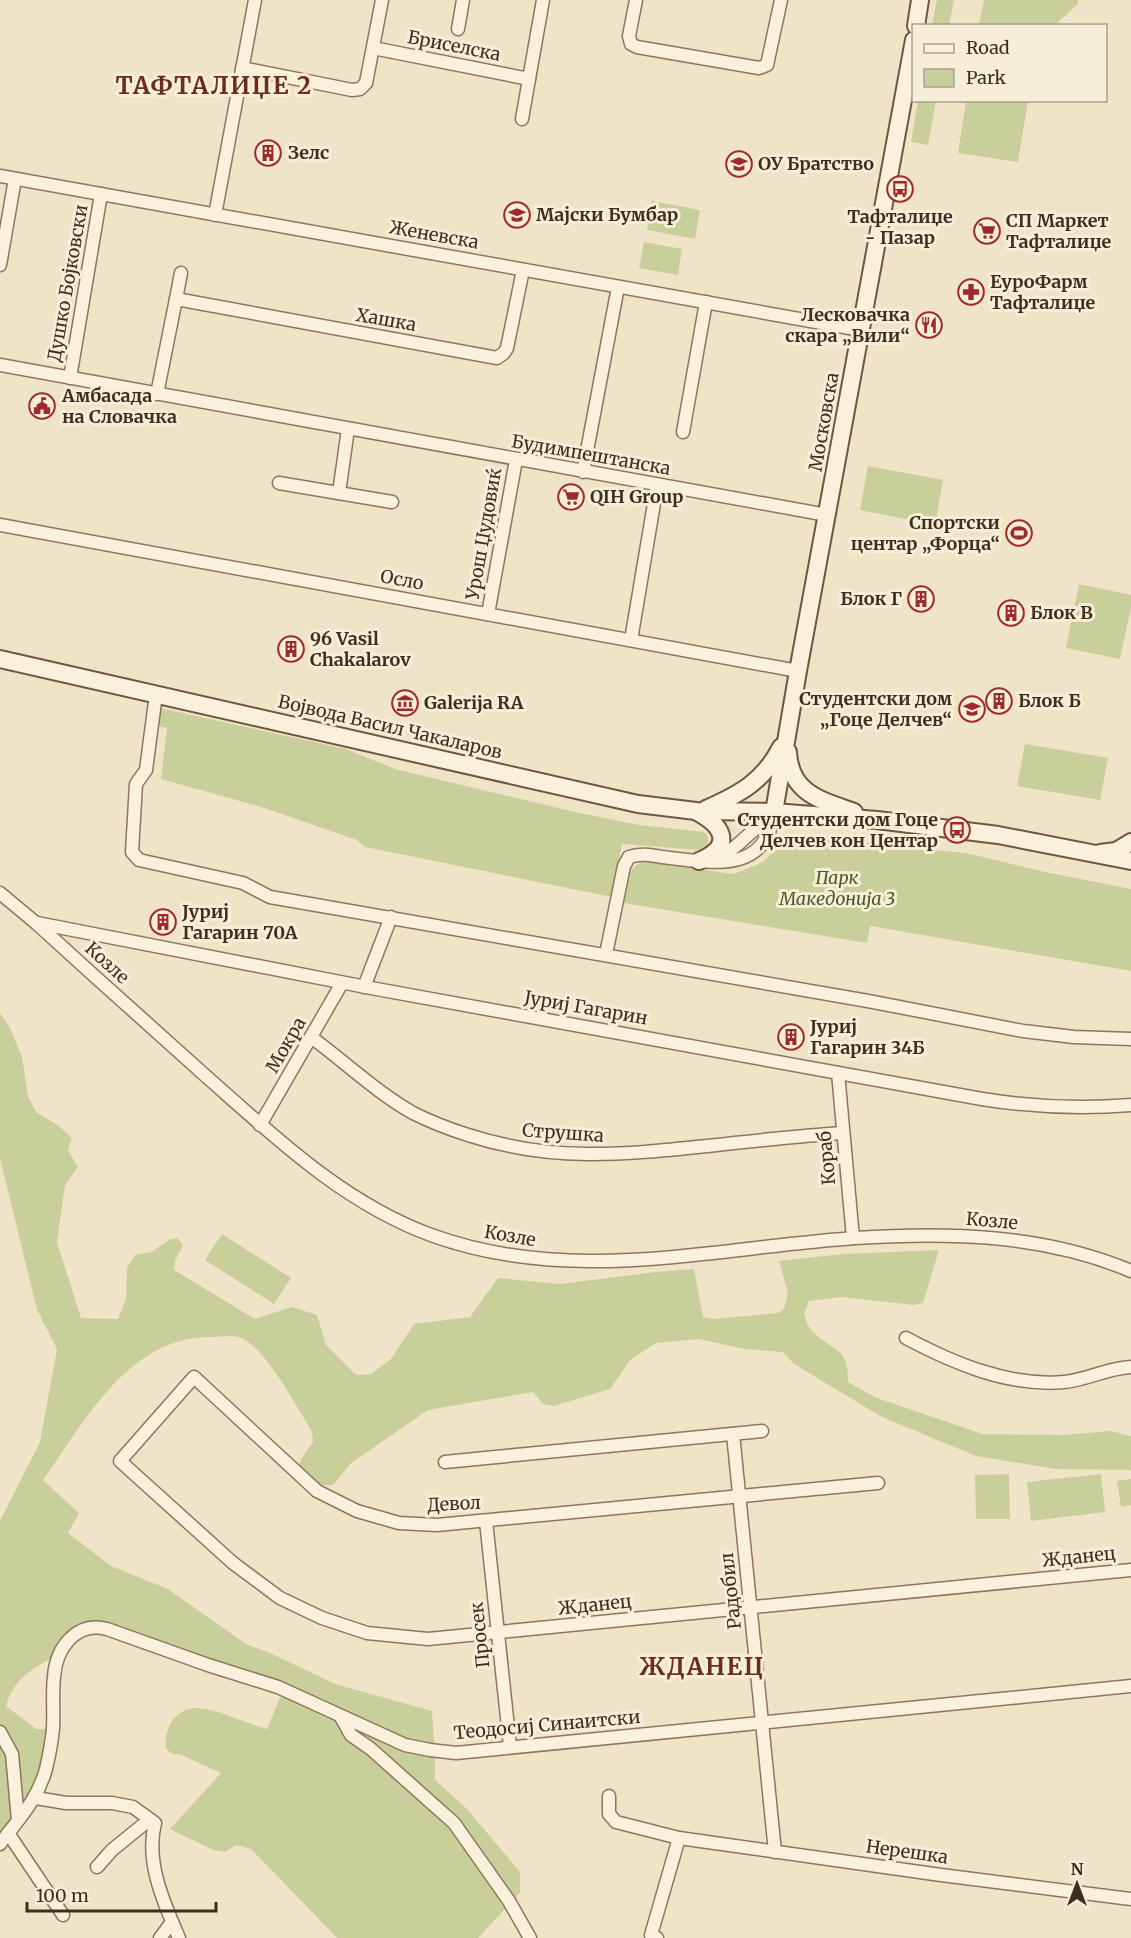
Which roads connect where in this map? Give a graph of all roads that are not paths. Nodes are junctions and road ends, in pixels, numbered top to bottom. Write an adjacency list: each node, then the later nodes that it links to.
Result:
1 (255, 0): 12 (street)
2 (382, 0): 10 (street)
3 (463, 0): 9 (street, Бриселска)
4 (543, 0): 13 (street)
5 (636, 0): 6 (street)
6 (781, 0)
7 (920, 0): 8 (street)
8 (916, 24)
9 (458, 29)
10 (373, 48): 12 (street); 13 (street, Бриселска)
11 (912, 51): 25 (street, Московска)
12 (242, 68): 18 (street)
13 (529, 79): 14 (street)
14 (522, 119)
15 (0, 176): 16 (street, Женевска)
16 (15, 179): 17 (street, Женевска); 19 (street)
17 (101, 194): 18 (street, Женевска); 27 (street, Душко Бојковски)
18 (215, 215): 20 (street, Женевска)
19 (0, 265)
20 (523, 270): 22 (street, Женевска); 23 (street, Хашка)
21 (181, 273): 23 (street)
22 (618, 287): 24 (street, Женевска); 32 (street)
23 (176, 299): 28 (street)
24 (706, 302): 25 (street, Женевска); 30 (street)
25 (861, 330): 37 (street, Московска)
26 (0, 365): 27 (street, Будимпештанска)
27 (70, 378): 28 (street, Будимпештанска)
28 (157, 394): 29 (street, Будимпештанска)
29 (348, 429): 31 (street, Будимпештанска); 35 (street)
30 (682, 432)
31 (516, 460): 32 (street, Будимпештанска); 39 (street, Урош Џудовиќ)
32 (583, 472): 34 (street, Будимпештанска)
33 (279, 483): 35 (street)
34 (657, 486): 37 (street, Будимпештанска); 40 (street)
35 (339, 493): 36 (street)
36 (392, 502)
37 (827, 515): 42 (street, Московска)
38 (0, 525): 39 (street, Осло)
39 (488, 614): 40 (street, Осло)
40 (631, 640): 42 (street, Осло)
41 (0, 659): 43 (street, Војвода Васил Чакаларов)
42 (798, 671): 44 (street, Московска)
43 (156, 694): 45 (street, Војвода Васил Чакаларов); 53 (street)
44 (787, 736): 45 (street); 46 (street, Московска); 47 (street)
45 (696, 812): 46 (street, Војвода Васил Чакаларов); 50 (street)
46 (774, 812): 47 (street, Војвода Васил Чакаларов); 50 (street)
47 (877, 820): 49 (street)
48 (1131, 842): 49 (street)
49 (1094, 854): 51 (street)
50 (706, 861): 55 (street)
51 (1131, 861)
52 (0, 893): 54 (street, Козле)
53 (391, 917): 55 (street); 57 (street)
54 (36, 923): 56 (street, Јуриј Гагарин); 62 (street, Козле)
55 (606, 954): 59 (street)
56 (342, 982): 57 (street, Јуриј Гагарин); 58 (street, Мокра)
57 (364, 987): 60 (street, Јуриј Гагарин)
58 (311, 1037): 62 (street, Мокра); 63 (street, Струшка)
59 (1131, 1039)
60 (838, 1073): 61 (street, Јуриј Гагарин); 63 (street, Кораб)
61 (1131, 1105)
62 (260, 1125): 64 (street, Козле)
63 (843, 1133): 64 (street, Кораб)
64 (853, 1238): 65 (street, Козле)
65 (1131, 1271)
66 (906, 1338): 67 (street)
67 (1131, 1367)
68 (762, 1431): 69 (street)
69 (733, 1434): 71 (street); 73 (street, Радобил)
70 (120, 1461): 74 (street, Девол); 77 (street, Жданец)
71 (445, 1462)
72 (878, 1483): 73 (street, Девол)
73 (740, 1495): 74 (street, Девол); 76 (street, Радобил)
74 (486, 1521): 77 (street, Просек)
75 (1131, 1570): 76 (street, Жданец)
76 (751, 1607): 77 (street, Жданец); 80 (street, Радобил)
77 (498, 1633): 82 (street, Просек)
78 (1131, 1686): 80 (street, Теодосиј Синаитски)
79 (341, 1716): 82 (street, Теодосиј Синаитски); 84 (street, Теодосиј Синаитски); 97 (street)
80 (762, 1723): 82 (street, Теодосиј Синаитски); 90 (street, Радобил)
81 (0, 1732): 85 (street)
82 (510, 1746)
83 (609, 1796): 88 (street, Нерешка)
84 (36, 1798): 85 (street, Теодосиј Синаитски); 86 (street)
85 (18, 1820): 87 (street, Теодосиј Синаитски)
86 (149, 1820): 91 (street); 94 (street)
87 (8, 1833): 89 (street, Теодосиј Синаитски); 93 (street)
88 (679, 1838): 90 (street, Нерешка); 98 (street)
89 (0, 1844)
90 (775, 1851): 92 (street, Нерешка)
91 (97, 1868)
92 (1131, 1899)
93 (63, 1916)
94 (172, 1922): 95 (street); 96 (street)
95 (160, 1938)
96 (179, 1938)
97 (530, 1938)
98 (657, 1938)

